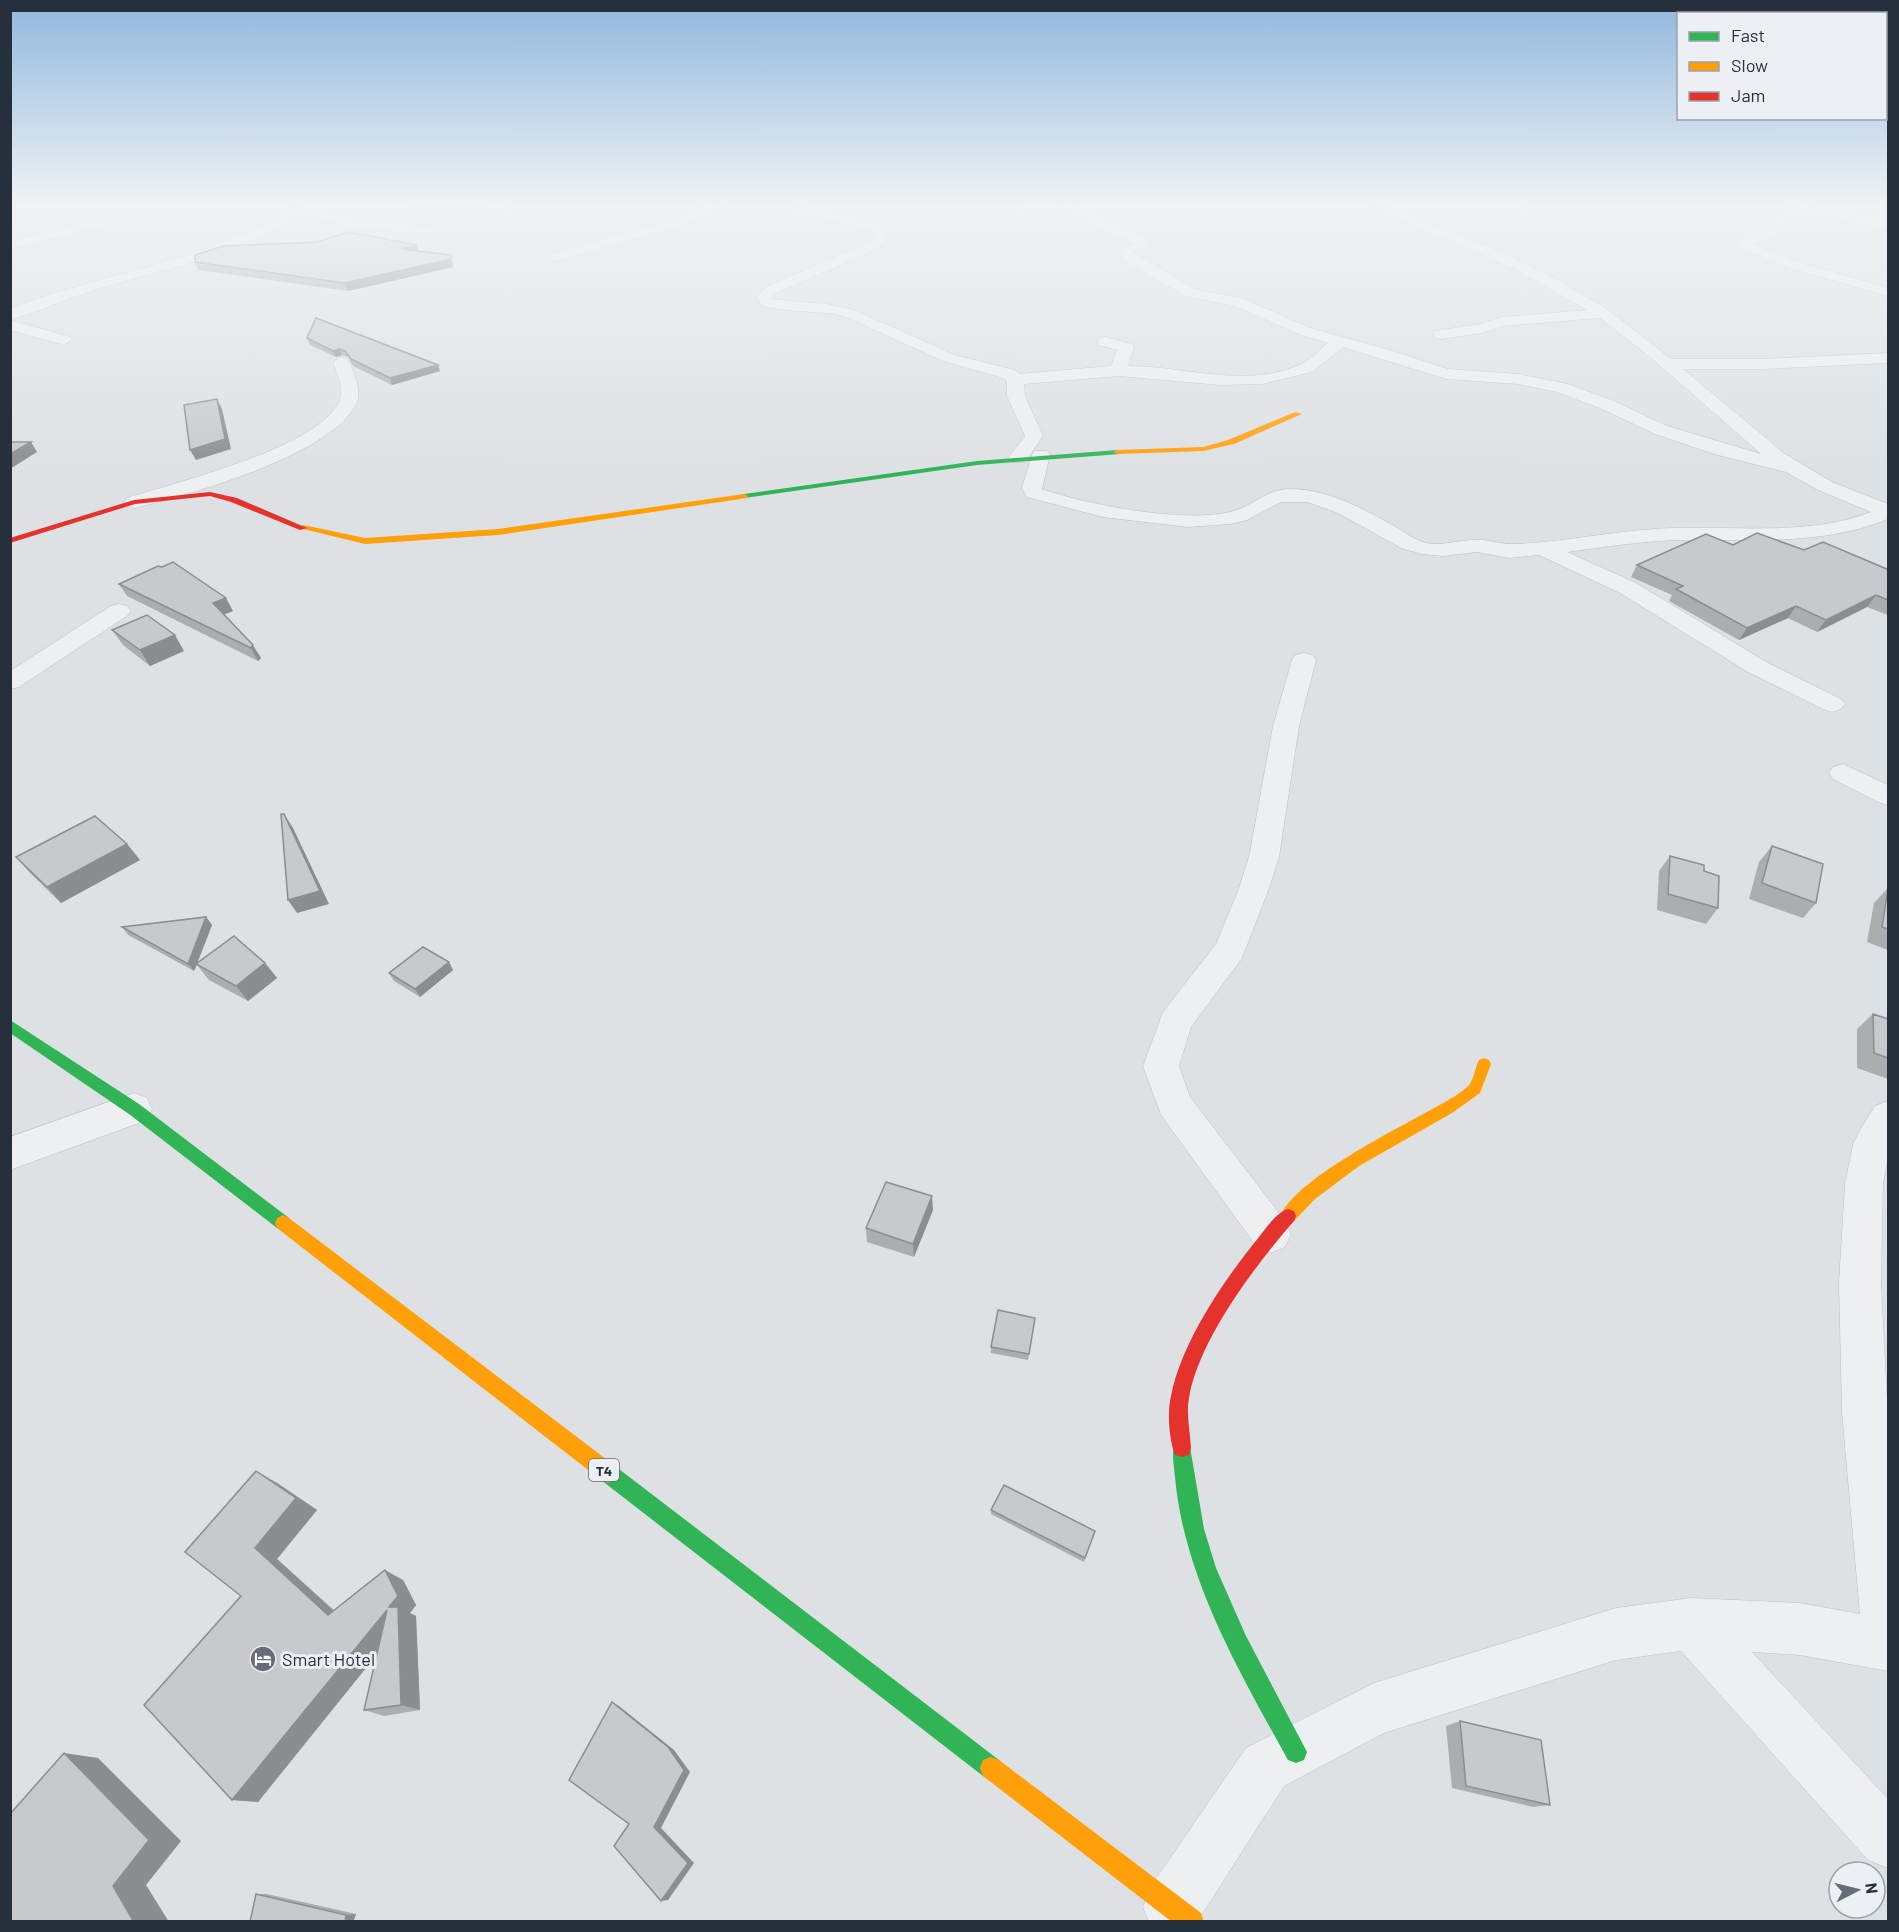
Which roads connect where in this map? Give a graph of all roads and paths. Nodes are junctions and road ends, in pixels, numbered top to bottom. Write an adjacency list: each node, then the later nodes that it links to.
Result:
1 (60, 295): 6 (street)
2 (765, 295): 16 (street)
3 (1202, 295): 10 (street)
4 (1570, 295): 5 (street)
5 (1602, 313): 8 (street); 14 (street)
6 (10, 315)
7 (10, 325): 9 (street)
8 (1441, 334)
9 (63, 340)
10 (1342, 341): 15 (street); 20 (street)
11 (1105, 342): 15 (street)
12 (1888, 358): 14 (street)
13 (341, 362): 21 (street)
14 (1668, 364): 20 (street)
15 (1116, 371): 16 (street)
16 (1015, 380): 19 (street)
17 (1298, 414): 18 (main road)
18 (1041, 455): 19 (main road); 24 (street)
19 (1018, 458): 21 (main road)
20 (1794, 468): 22 (street)
21 (134, 502): 23 (main road)
22 (1888, 511): 24 (street)
23 (10, 541)
24 (1540, 548): 28 (street)
25 (119, 611): 27 (street)
26 (1304, 660): 36 (street)
27 (10, 682)
28 (1832, 704)
29 (1843, 773): 30 (street)
30 (1888, 796)
31 (10, 1025): 33 (main road, T4)
32 (1484, 1065): 36 (main road)
33 (134, 1109): 35 (street); 41 (main road, T4)
34 (1888, 1117): 38 (street)
35 (10, 1154)
36 (1271, 1234): 39 (main road)
37 (1691, 1624): 38 (street); 39 (street); 40 (street)
38 (1888, 1644)
39 (1296, 1752): 41 (street)
40 (1888, 1840)
41 (1182, 1914)

